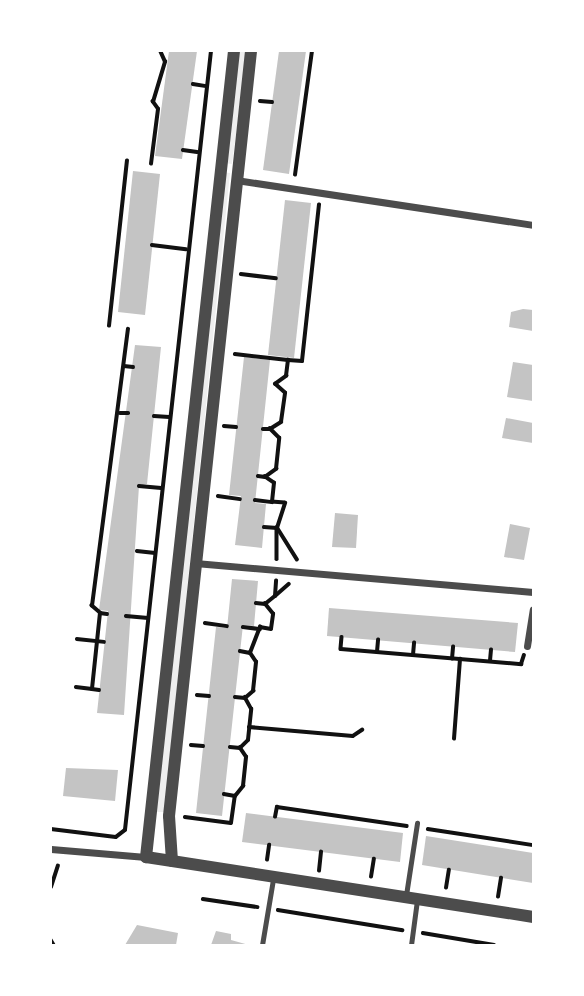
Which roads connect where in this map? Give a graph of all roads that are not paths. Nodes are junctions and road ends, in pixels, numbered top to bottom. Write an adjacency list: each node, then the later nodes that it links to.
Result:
1 (234, 51): 11 (street)
2 (251, 51): 3 (street)
3 (234, 180): 4 (street); 5 (street)
4 (533, 225)
5 (195, 563): 6 (street); 12 (street)
6 (533, 592)
7 (533, 610): 8 (street)
8 (527, 646)
9 (417, 826): 14 (lane)
10 (51, 849): 11 (street)
11 (146, 857): 12 (street)
12 (172, 861): 13 (street)
13 (273, 879): 14 (street); 16 (lane)
14 (411, 899): 15 (street); 17 (lane)
15 (533, 918)
16 (262, 945)
17 (411, 945)

